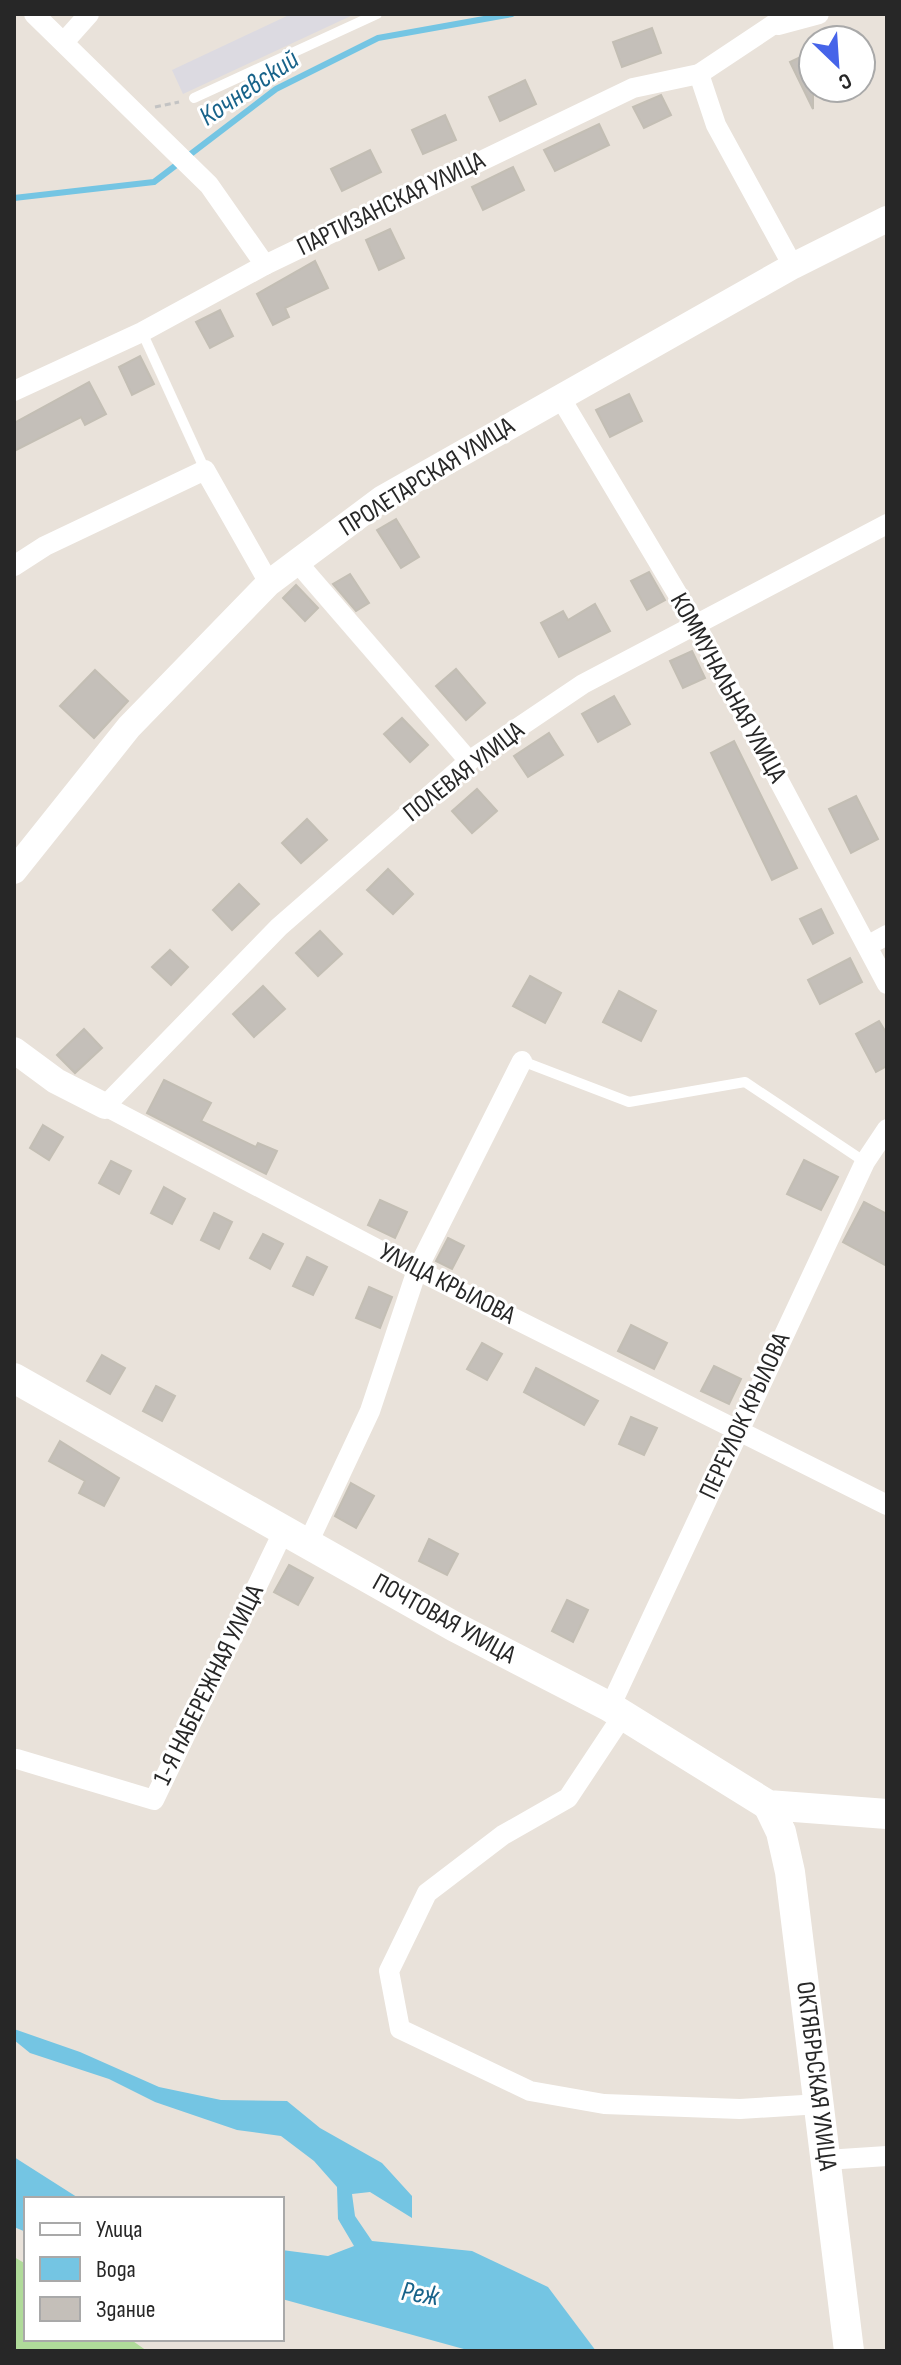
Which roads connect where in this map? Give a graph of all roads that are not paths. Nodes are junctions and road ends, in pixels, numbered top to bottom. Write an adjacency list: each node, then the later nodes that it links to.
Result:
1 (34, 14): 7 (street)
2 (89, 14): 7 (street)
3 (377, 14): 9 (lane)
4 (789, 14): 6 (street, ПАРТИЗАНСКАЯ УЛИЦА)
5 (819, 14): 6 (street, ПАРТИЗАНСКАЯ УЛИЦА)
6 (770, 27): 8 (street, ПАРТИЗАНСКАЯ УЛИЦА)
7 (64, 42): 11 (street)
8 (699, 74): 11 (street, ПАРТИЗАНСКАЯ УЛИЦА); 12 (street)
9 (194, 98)
10 (887, 219): 12 (street, ПРОЛЕТАРСКАЯ УЛИЦА)
11 (265, 265): 13 (street, ПАРТИЗАНСКАЯ УЛИЦА)
12 (793, 266): 15 (street, ПРОЛЕТАРСКАЯ УЛИЦА)
13 (142, 332): 14 (street, ПАРТИЗАНСКАЯ УЛИЦА); 16 (lane)
14 (14, 391)
15 (560, 397): 18 (street, ПРОЛЕТАРСКАЯ УЛИЦА); 21 (street, КОММУНАЛЬНАЯ УЛИЦА)
16 (205, 470): 19 (street); 20 (street)
17 (887, 524): 21 (street, ПОЛЕВАЯ УЛИЦА)
18 (297, 562): 20 (street, ПРОЛЕТАРСКАЯ УЛИЦА); 22 (street)
19 (14, 566)
20 (269, 583): 23 (street, ПРОЛЕТАРСКАЯ УЛИЦА)
21 (696, 625): 22 (street, ПОЛЕВАЯ УЛИЦА); 25 (street, КОММУНАЛЬНАЯ УЛИЦА)
22 (469, 761): 29 (street, ПОЛЕВАЯ УЛИЦА)
23 (14, 871)
24 (887, 935): 25 (street)
25 (867, 946): 26 (street, КОММУНАЛЬНАЯ УЛИЦА)
26 (887, 984)
27 (14, 1050): 29 (street, УЛИЦА КРЫЛОВА)
28 (522, 1061): 31 (lane); 32 (street)
29 (105, 1106): 32 (street, УЛИЦА КРЫЛОВА)
30 (887, 1129): 31 (street, ПЕРЕУЛОК КРЫЛОВА)
31 (865, 1162): 34 (street, ПЕРЕУЛОК КРЫЛОВА)
32 (417, 1270): 34 (street, УЛИЦА КРЫЛОВА); 36 (street)
33 (14, 1378): 36 (main road, ПОЧТОВАЯ УЛИЦА)
34 (738, 1430): 35 (street, УЛИЦА КРЫЛОВА); 37 (street, ПЕРЕУЛОК КРЫЛОВА)
35 (887, 1505)
36 (296, 1536): 37 (main road, ПОЧТОВАЯ УЛИЦА); 38 (street, 1-Я НАБЕРЕЖНАЯ УЛИЦА)
37 (617, 1711): 39 (main road, ПОЧТОВАЯ УЛИЦА); 41 (street, ПЕРЕУЛОК КРЫЛОВА)
38 (17, 1759)
39 (768, 1805): 40 (main road, ПОЧТОВАЯ УЛИЦА); 41 (main road, ОКТЯБРЬСКАЯ УЛИЦА)
40 (887, 1814)
41 (820, 2104): 43 (main road, ОКТЯБРЬСКАЯ УЛИЦА)
42 (887, 2156): 43 (street)
43 (826, 2160): 44 (main road, ОКТЯБРЬСКАЯ УЛИЦА)
44 (849, 2351)

